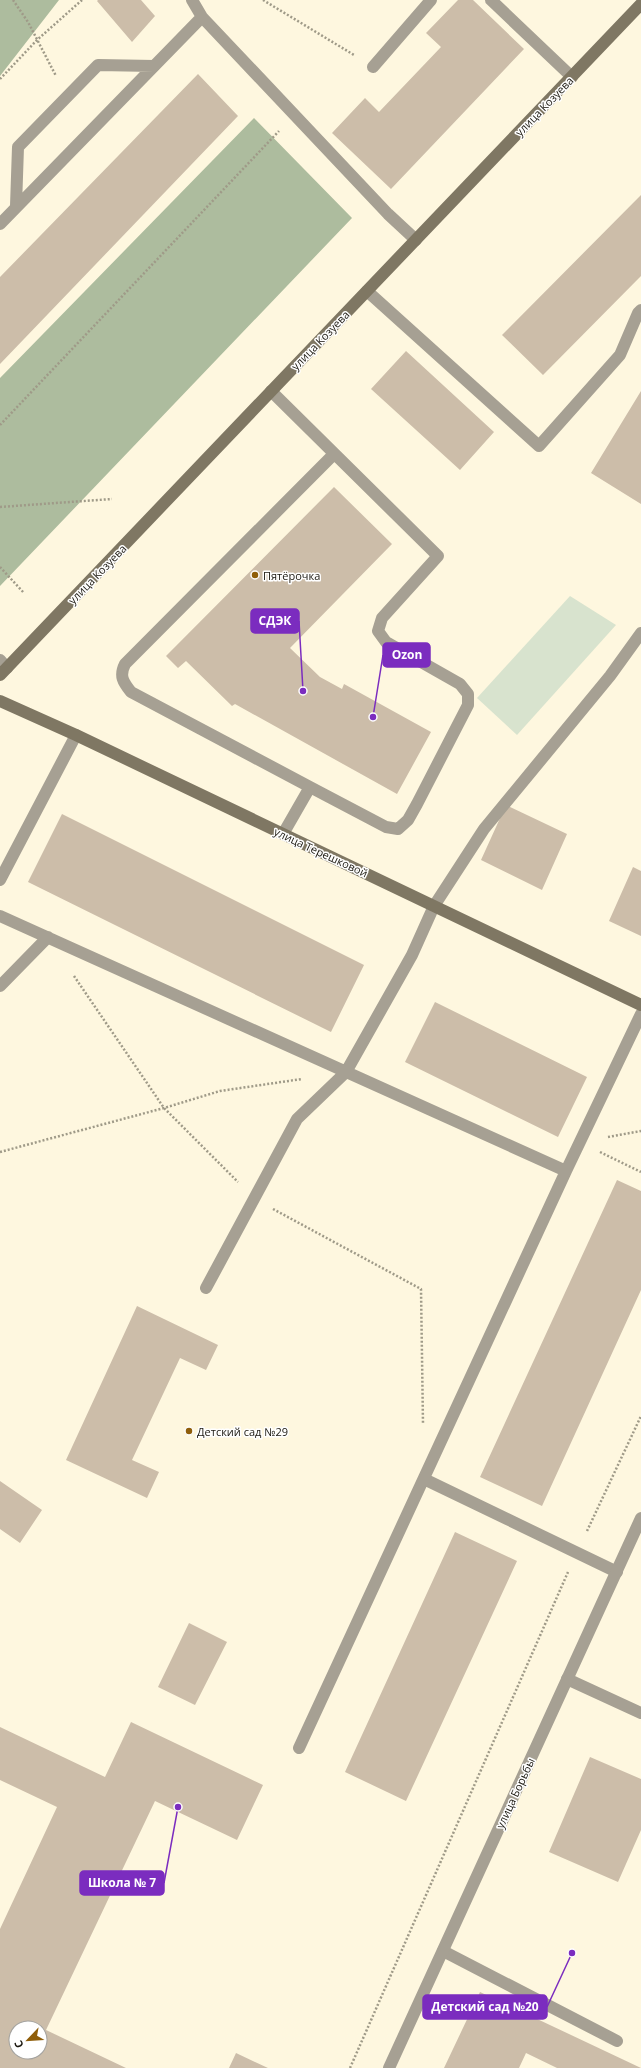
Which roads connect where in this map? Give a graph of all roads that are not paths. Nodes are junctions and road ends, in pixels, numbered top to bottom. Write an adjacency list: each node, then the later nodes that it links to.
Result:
1 (192, 0): 5 (street)
2 (431, 0): 7 (street)
3 (491, 0): 8 (street)
4 (641, 4): 8 (street, улица Козуева)
5 (202, 17): 6 (street); 11 (street)
6 (154, 66): 9 (street); 9 (street)
7 (373, 67)
8 (572, 77): 11 (street, улица Козуева)
9 (16, 206): 10 (street)
10 (0, 224)
11 (416, 240): 12 (street, улица Козуева)
12 (367, 291): 13 (street); 14 (street, улица Козуева)
13 (641, 310)
14 (271, 392): 15 (street); 17 (street, улица Козуева)
15 (334, 454): 20 (street); 20 (street)
16 (641, 633): 23 (street)
17 (2, 668)
18 (0, 701): 19 (street, улица Терешковой)
19 (76, 735): 21 (street, улица Терешковой); 22 (street)
20 (310, 787): 21 (street)
21 (283, 834): 23 (street, улица Терешковой)
22 (0, 880)
23 (434, 906): 27 (street, улица Терешковой); 29 (street)
24 (0, 916): 25 (street)
25 (48, 937): 26 (street); 29 (street)
26 (0, 986)
27 (641, 1005)
28 (641, 1014): 30 (street)
29 (346, 1072): 30 (street); 31 (street)
30 (566, 1171): 32 (street)
31 (206, 1288)
32 (424, 1479): 34 (street); 37 (street)
33 (641, 1518): 34 (street, улица Борьбы)
34 (617, 1572): 35 (street, улица Борьбы)
35 (567, 1679): 36 (street); 38 (street, улица Борьбы)
36 (641, 1713)
37 (299, 1748)
38 (443, 1951): 39 (street); 40 (street, улица Борьбы)
39 (617, 2041)
40 (390, 2068)

